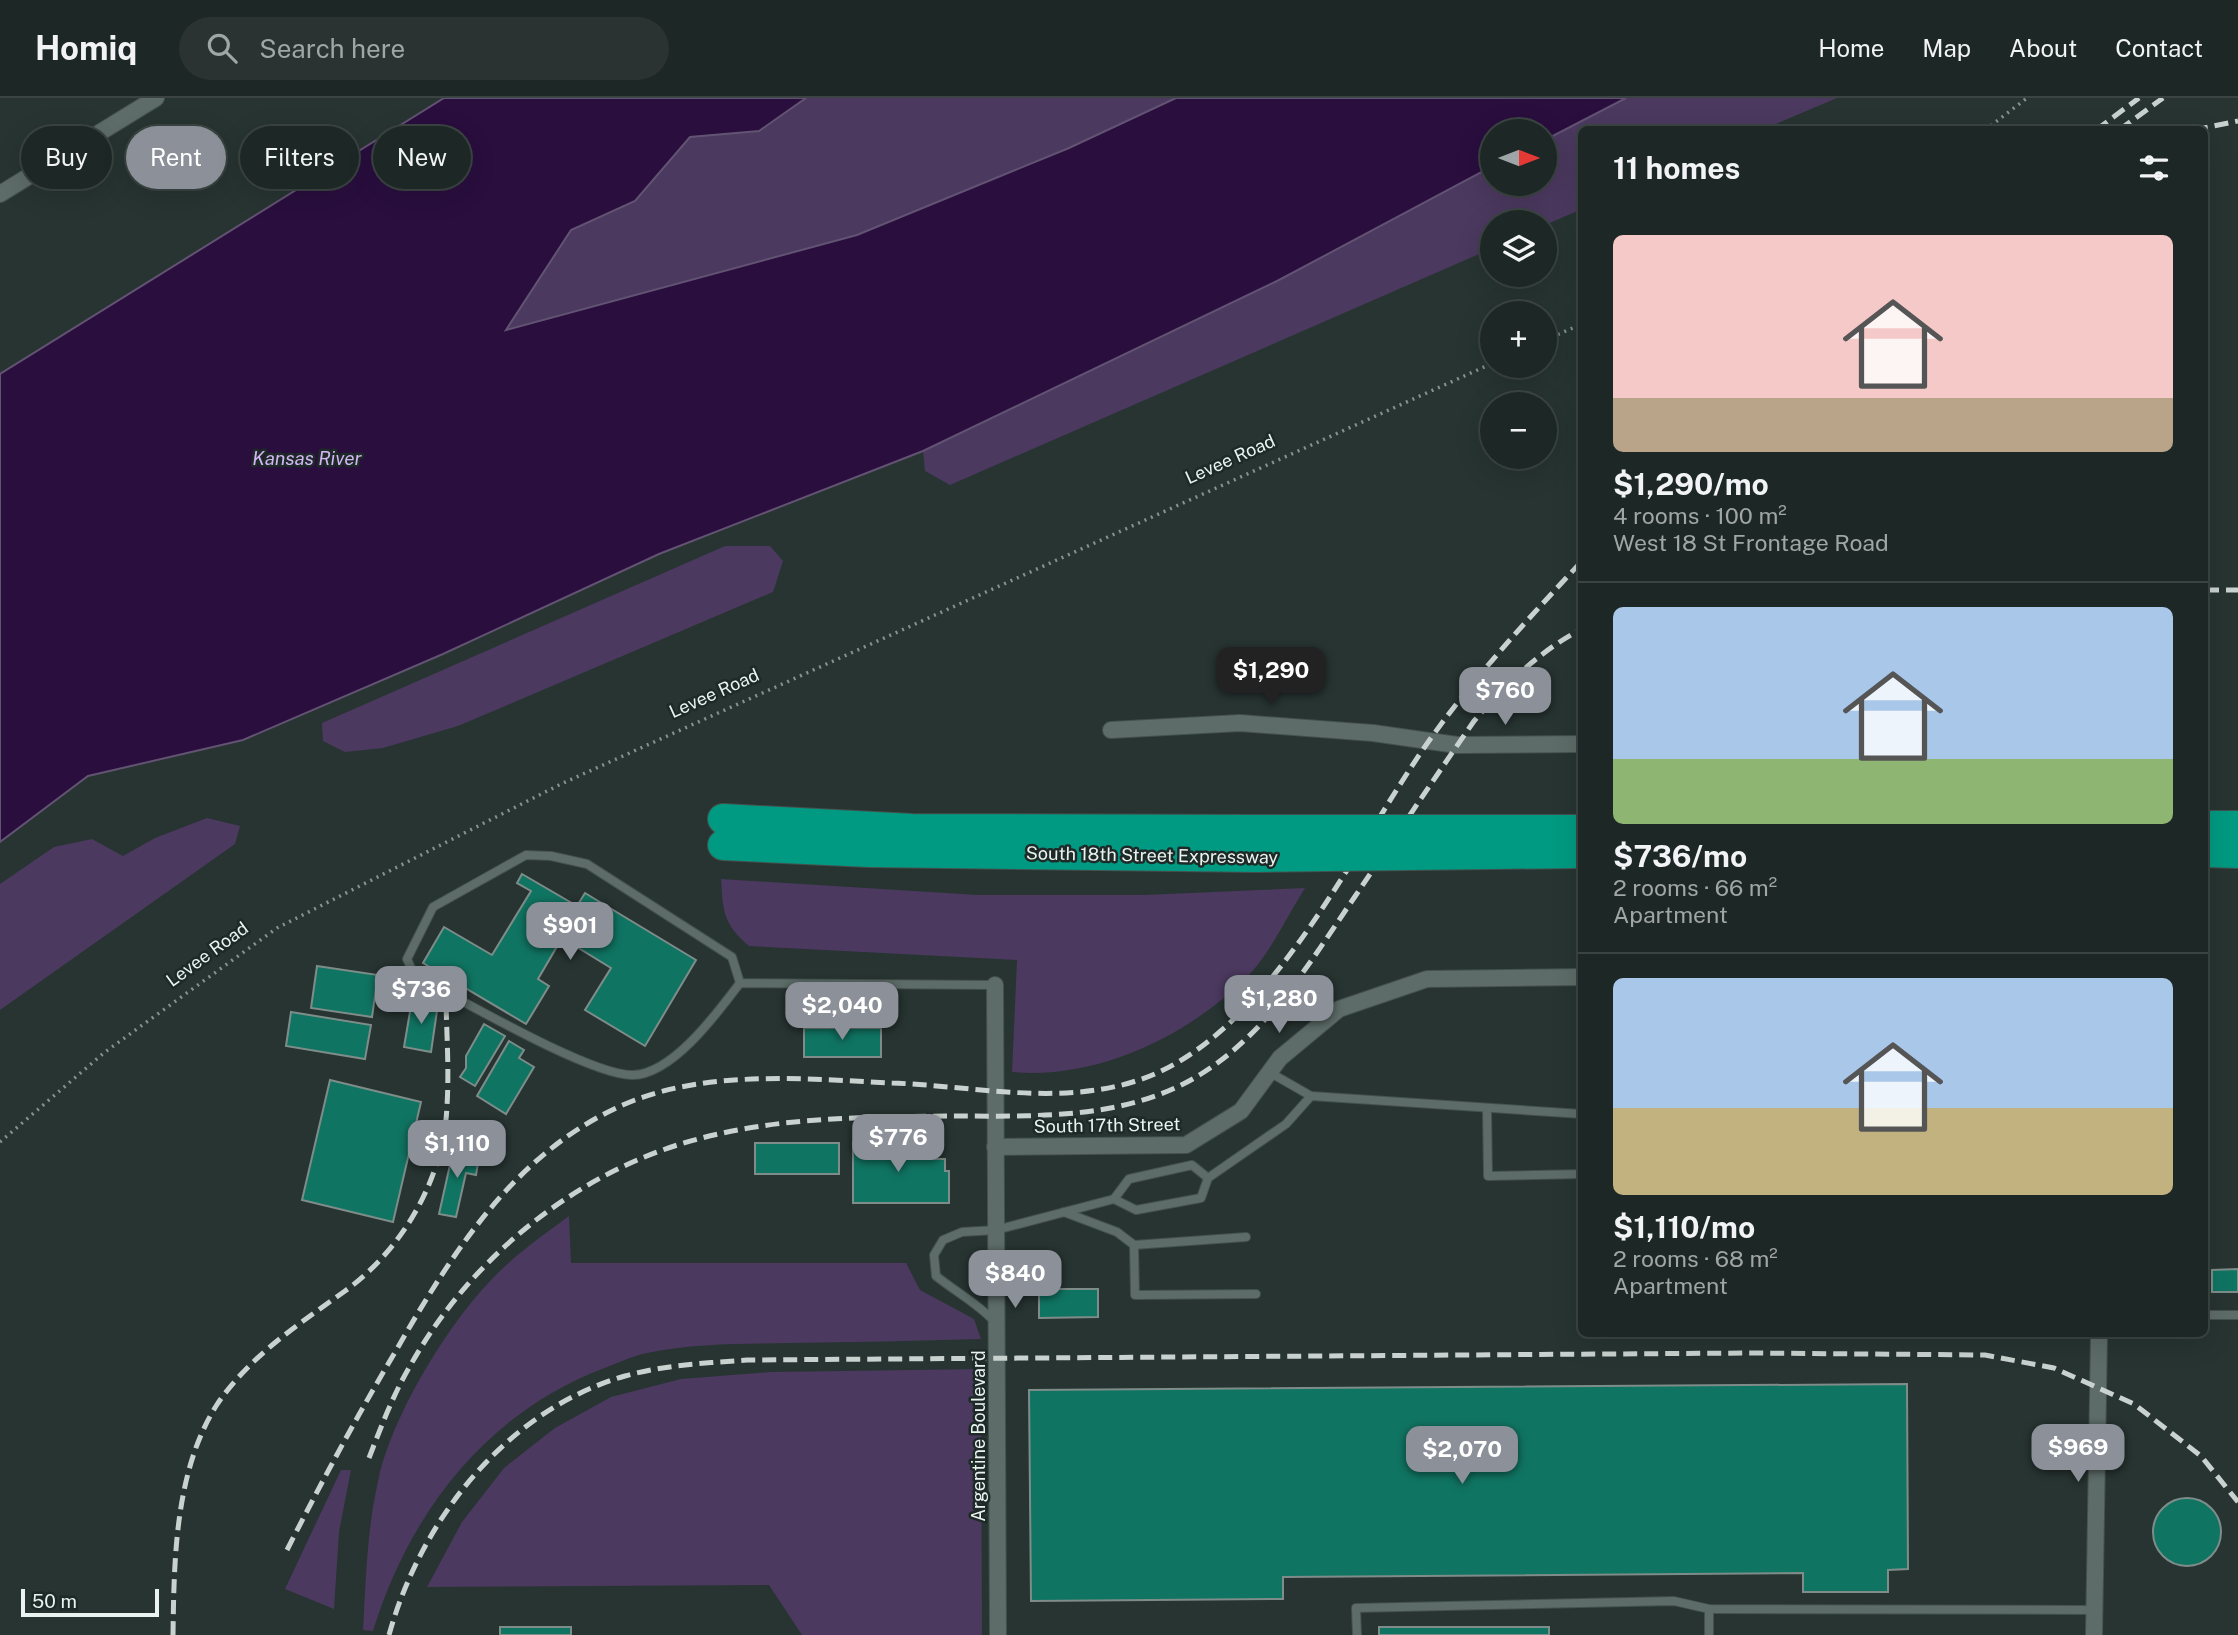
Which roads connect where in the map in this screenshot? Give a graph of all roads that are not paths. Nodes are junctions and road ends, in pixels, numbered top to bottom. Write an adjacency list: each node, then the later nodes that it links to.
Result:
1 (156, 98): 2 (street)
2 (0, 194)
3 (1111, 730): 4 (street)
4 (1578, 744)
5 (2208, 826): 6 (highway)
6 (2238, 826)
7 (1578, 831): 9 (highway, South 18th Street Expressway)
8 (723, 832): 9 (highway, South 18th Street Expressway, bridge)
9 (1491, 842): 11 (highway, South 18th Street Expressway)
10 (2208, 852): 12 (highway)
11 (1578, 853)
12 (2238, 853)
13 (1578, 977): 16 (street, South 17th Street)
14 (740, 983): 14 (lane); 15 (lane)
15 (995, 985): 20 (street, Argentine Boulevard)
16 (1269, 1072): 17 (lane); 20 (street, South 17th Street)
17 (1311, 1096): 18 (lane); 22 (lane)
18 (1487, 1110): 19 (lane); 21 (lane)
19 (1578, 1114)
20 (995, 1147): 25 (street, Argentine Boulevard)
21 (1578, 1174)
22 (1208, 1178): 23 (lane); 23 (lane)
23 (1114, 1199): 24 (lane)
24 (1064, 1212): 25 (lane); 27 (lane)
25 (996, 1230): 31 (street, Argentine Boulevard); 31 (lane)
26 (1246, 1237): 27 (lane)
27 (1135, 1245): 28 (lane)
28 (1256, 1294)
29 (2208, 1315): 30 (lane)
30 (2238, 1315)
31 (996, 1324): 35 (street, Argentine Boulevard)
32 (2099, 1337): 34 (street)
33 (1709, 1609): 34 (lane); 36 (lane); 37 (lane)
34 (2094, 1610): 38 (street)
35 (998, 1635)
36 (1357, 1635)
37 (1709, 1635)
38 (2094, 1635)

